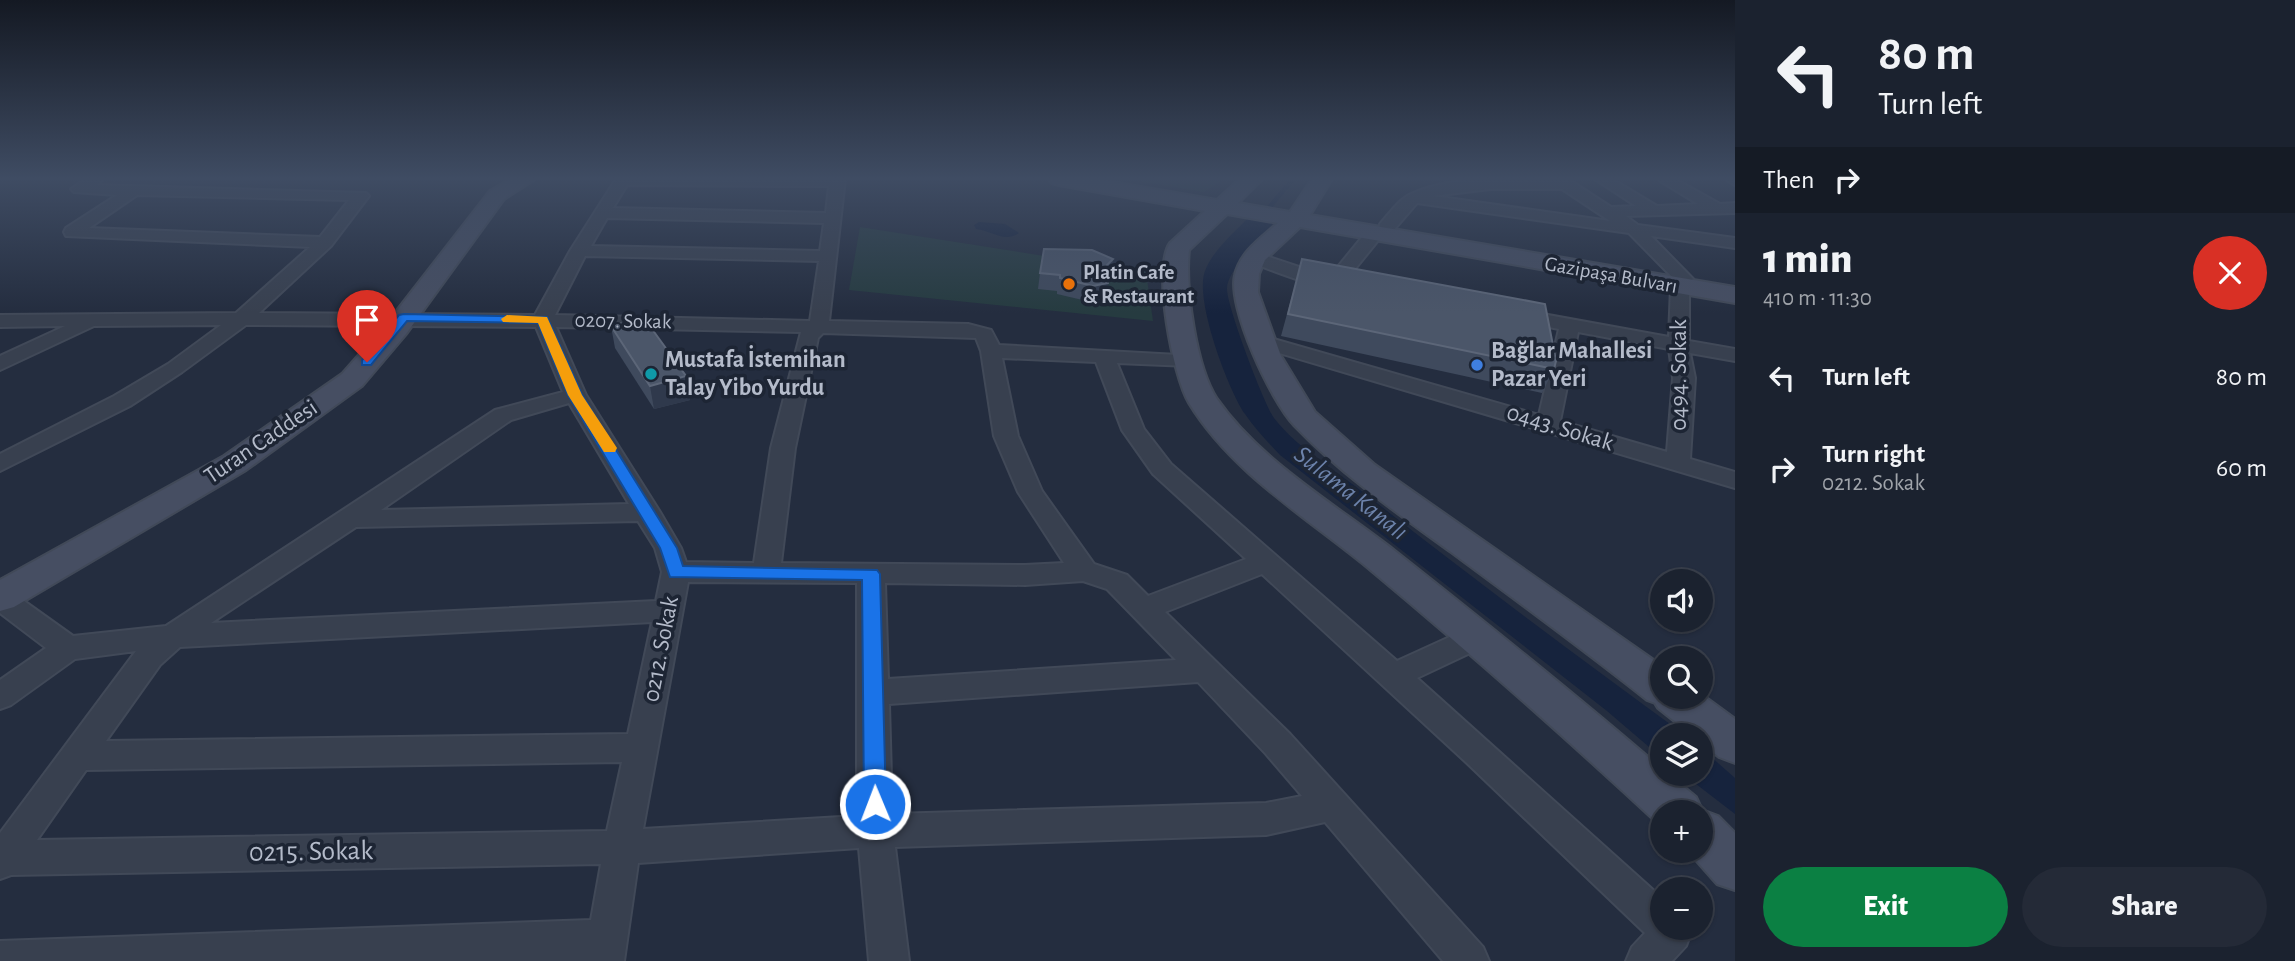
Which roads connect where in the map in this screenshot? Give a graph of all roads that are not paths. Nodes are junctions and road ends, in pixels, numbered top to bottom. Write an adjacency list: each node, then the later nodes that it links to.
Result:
1 (84, 224): 14 (street)
2 (339, 224): 14 (street)
3 (471, 224): 25 (street, Turan Caddesi)
4 (595, 224): 16 (street)
5 (833, 224): 17 (street)
6 (1209, 224): 37 (street)
7 (1282, 224): 18 (street)
8 (1339, 224): 13 (street, Gazipaşa Bulvarı)
9 (1387, 224): 13 (street)
10 (1597, 224): 12 (street)
11 (1626, 224): 12 (street)
12 (1634, 229): 15 (street); 20 (street)
13 (1380, 231): 19 (street); 20 (street, Gazipaşa Bulvarı)
14 (325, 242): 29 (street)
15 (1730, 242)
16 (579, 251): 17 (street); 26 (street)
17 (829, 256): 30 (street)
18 (1254, 257): 19 (street); 33 (street)
19 (1336, 281): 21 (street)
20 (1682, 283): 22 (street, Gazipaşa Bulvarı); 23 (street, Gazipaşa Bulvarı); 34 (street, 0494. Sokak)
21 (1362, 286)
22 (1735, 288)
23 (1735, 295)
24 (1492, 311): 31 (street)
25 (404, 318): 26 (street, 0207. Sokak); 29 (street, 0207. Sokak); 51 (street, Turan Caddesi)
26 (543, 319): 30 (street, 0207. Sokak); 39 (street, 0212. Sokak)
27 (93, 320): 28 (street, 0207. Sokak); 29 (street, 0207. Sokak); 38 (street)
28 (0, 321)
29 (239, 321): 42 (street)
30 (819, 325): 32 (street, 0207. Sokak); 49 (street)
31 (1570, 326): 34 (street); 40 (street)
32 (987, 342): 36 (street, 0207. Sokak); 47 (street)
33 (1262, 342): 40 (street, 0443. Sokak); 59 (street)
34 (1679, 346): 35 (street); 41 (street, 0494. Sokak)
35 (1735, 355)
36 (1104, 356): 37 (street, 0207. Sokak); 46 (street)
37 (1189, 360): 55 (street)
38 (0, 364)
39 (575, 395): 44 (street, 0212. Sokak); 45 (street)
40 (1548, 424): 41 (street, 0443. Sokak)
41 (1678, 463): 43 (street, 0443. Sokak)
42 (0, 464)
43 (1735, 480)
44 (647, 512): 45 (street); 48 (street, 0212. Sokak)
45 (350, 519): 54 (street)
46 (1265, 562): 52 (street); 58 (street)
47 (1084, 571): 50 (street); 52 (street)
48 (676, 572): 49 (street); 53 (street, 0212. Sokak)
49 (766, 573): 50 (street)
50 (871, 574): 60 (street)
51 (0, 597): 56 (street)
52 (1144, 609): 57 (street)
53 (668, 611): 54 (street); 64 (street, 0212. Sokak)
54 (173, 636): 56 (street); 65 (street)
55 (1475, 638): 58 (street); 66 (street)
56 (68, 648): 61 (street)
57 (1205, 670): 60 (street); 67 (street)
58 (1393, 676): 73 (street)
59 (1650, 679)
60 (873, 693): 68 (street)
61 (0, 696)
62 (1690, 709): 63 (street)
63 (1735, 744)
64 (641, 748): 65 (street); 70 (street, 0212. Sokak)
65 (77, 757): 71 (street)
66 (1665, 800)
67 (1333, 805): 68 (street, 0215. Sokak); 78 (street)
68 (875, 831): 70 (street, 0215. Sokak); 77 (street)
69 (1713, 844): 72 (street)
70 (622, 847): 71 (street, 0215. Sokak); 75 (street, 0212. Sokak)
71 (1, 859)
72 (1735, 867)
73 (1650, 912)
74 (1665, 940): 79 (street)
75 (605, 950): 76 (street)
76 (0, 961)
77 (889, 961)
78 (1469, 961)
79 (1646, 961)

